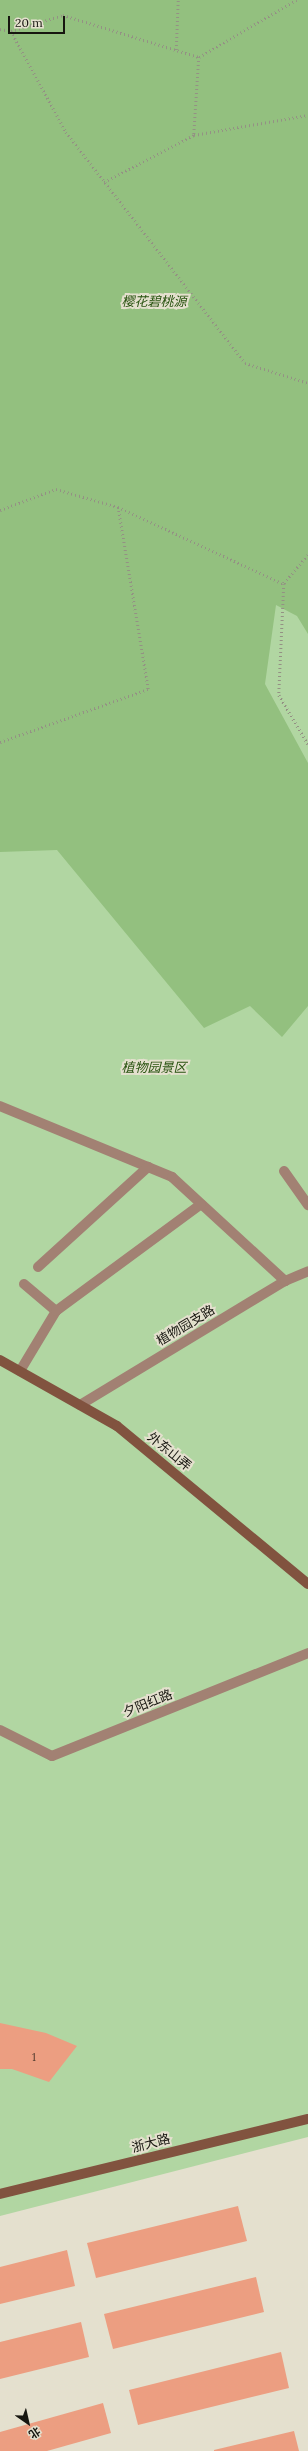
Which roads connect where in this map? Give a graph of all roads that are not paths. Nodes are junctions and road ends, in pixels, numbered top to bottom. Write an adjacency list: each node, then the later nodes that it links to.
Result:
1 (0, 1106): 2 (street)
2 (148, 1167): 4 (street); 6 (street)
3 (284, 1171): 5 (street)
4 (201, 1204): 8 (street); 10 (street)
5 (308, 1206)
6 (38, 1267)
7 (308, 1271): 8 (street, 植物园支路)
8 (285, 1281): 13 (street, 植物园支路)
9 (24, 1284): 10 (street)
10 (56, 1311): 12 (street)
11 (0, 1360): 12 (street, 外东山弄)
12 (20, 1371): 13 (street, 外东山弄)
13 (80, 1405): 14 (street, 外东山弄)
14 (308, 1584)
15 (308, 1653): 16 (street, 夕阳红路)
16 (0, 1730)
17 (308, 2119): 18 (street, 浙大路)
18 (0, 2194)

